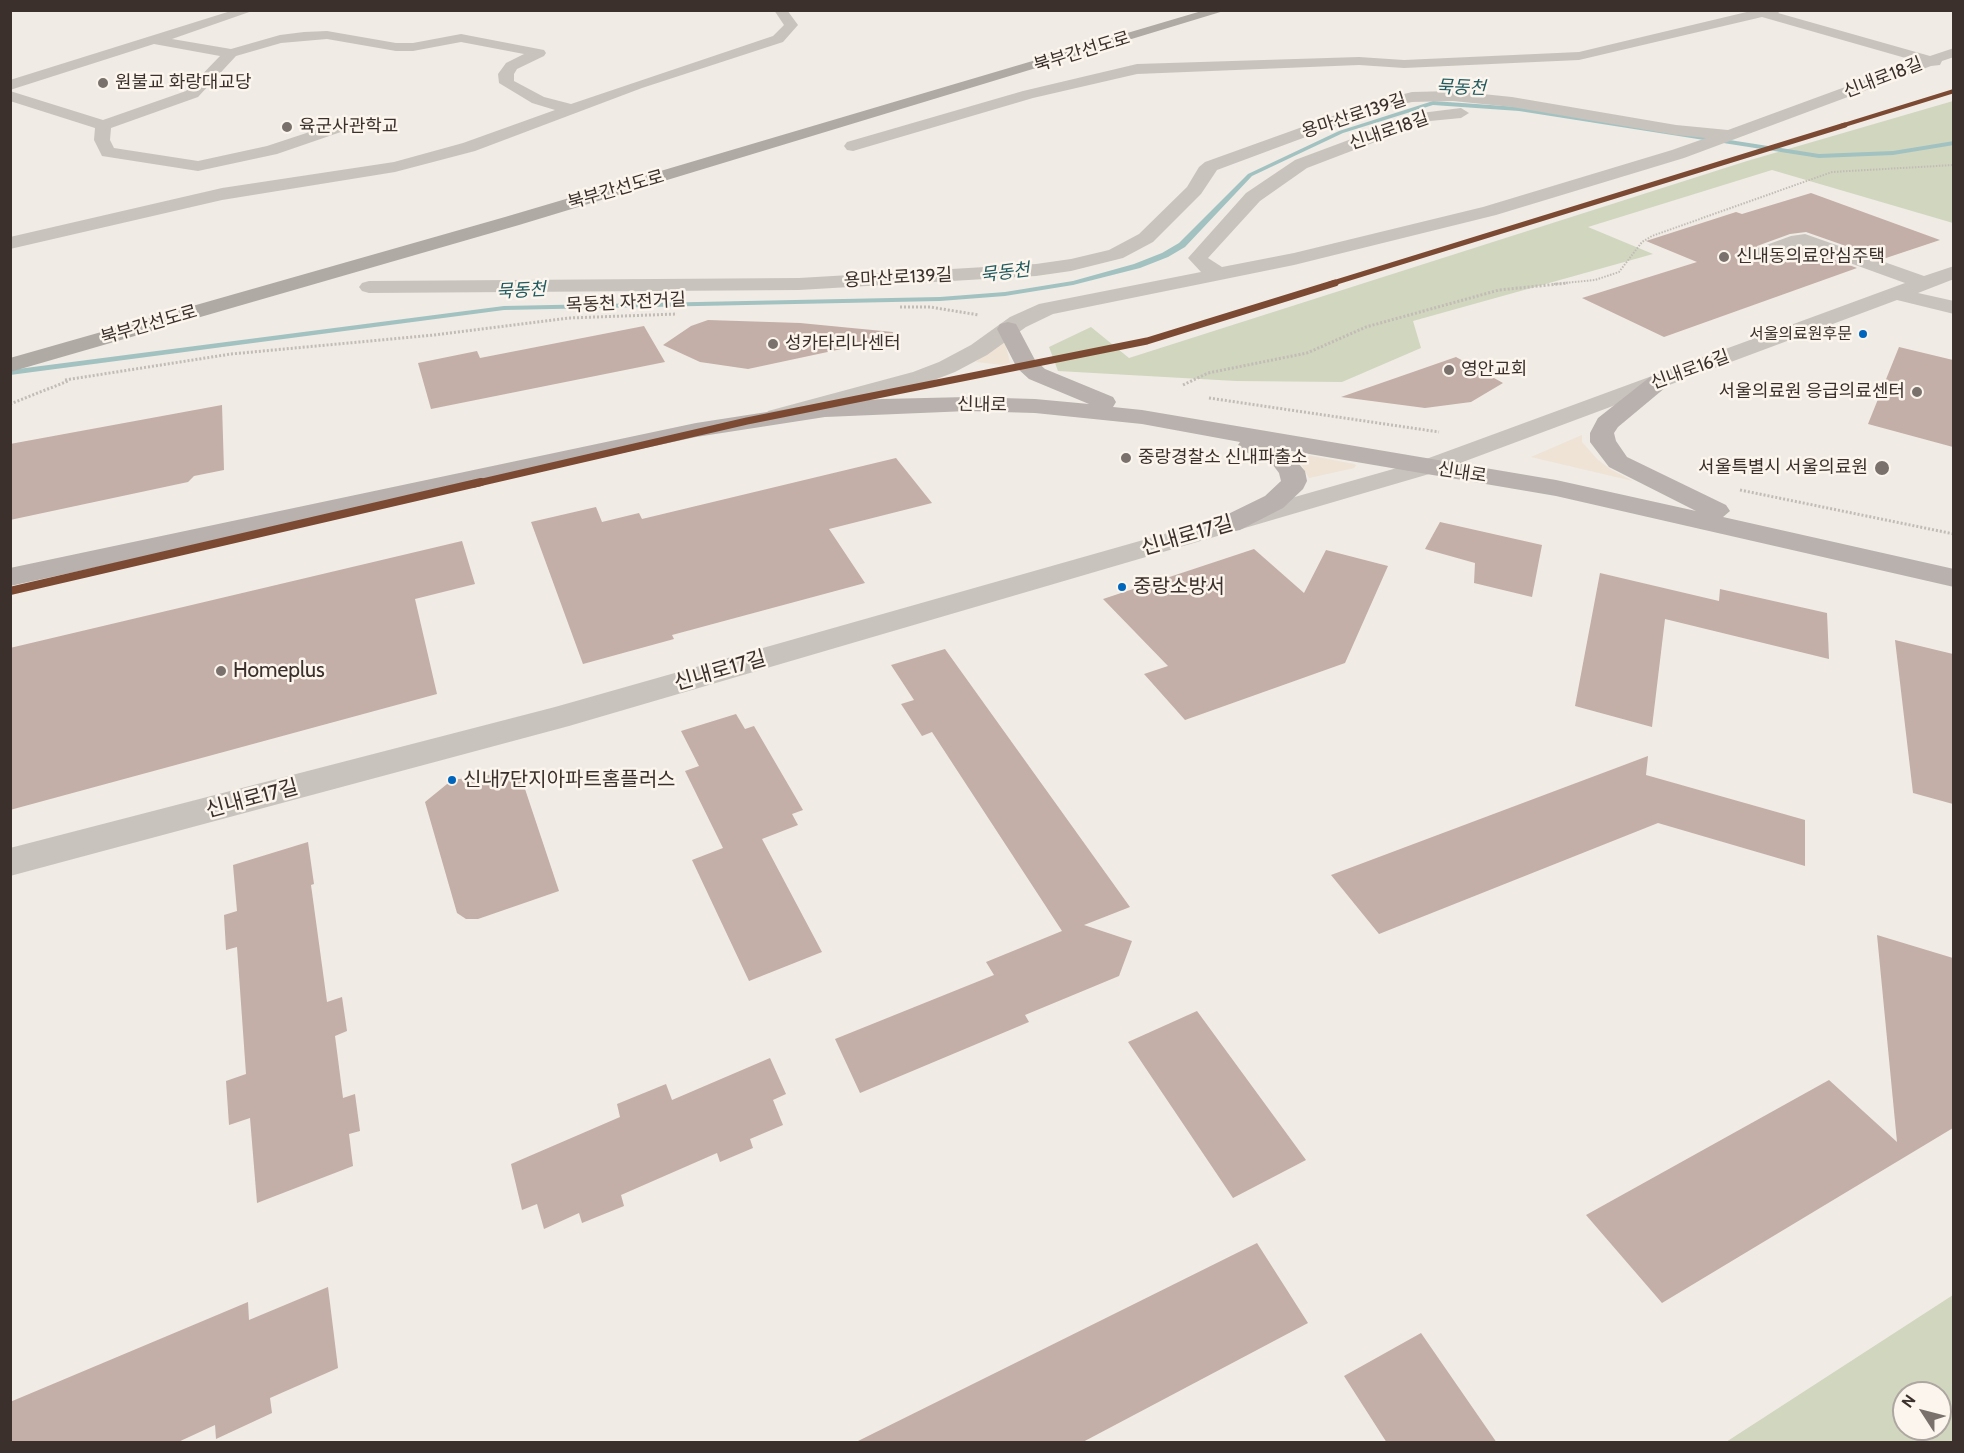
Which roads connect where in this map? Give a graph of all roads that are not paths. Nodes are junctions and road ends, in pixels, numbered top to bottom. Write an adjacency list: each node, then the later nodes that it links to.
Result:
1 (249, 10): 6 (street)
2 (780, 10): 13 (street)
3 (1179, 10): 20 (highway, 북부간선도로)
4 (1764, 11): 9 (street); 22 (street)
5 (1228, 12): 36 (highway, 북부간선도로)
6 (153, 40): 8 (street); 11 (street)
7 (1953, 52): 9 (street, 신내로18길)
8 (231, 53): 13 (street); 16 (street)
9 (1930, 60): 10 (street); 18 (street, 신내로18길)
10 (1953, 66)
11 (10, 85)
12 (10, 96): 16 (street)
13 (572, 109): 26 (street)
14 (1506, 118): 25 (street, 신내로18길)
15 (361, 120): 16 (street)
16 (103, 125)
17 (1563, 128): 19 (street)
18 (1732, 135): 23 (street, 신내로18길); 24 (street, 용마산로139길)
19 (1628, 139)
20 (710, 144)
21 (1646, 144): 23 (street)
22 (853, 146)
23 (1677, 154): 29 (street, 신내로18길)
24 (1212, 166): 25 (street); 31 (street, 용마산로139길)
25 (1275, 181): 29 (street, 신내로18길)
26 (10, 243)
27 (1765, 252): 30 (street)
28 (1953, 272): 30 (street, 신내로16길)
29 (1218, 274): 35 (street, 신내로18길)
30 (1926, 282): 32 (street); 33 (street, 신내로16길)
31 (369, 287)
32 (1953, 287)
33 (1897, 294): 34 (street); 37 (street, 신내로16길)
34 (1953, 308)
35 (1008, 329): 38 (main road); 39 (street, 신내로18길)
36 (10, 365)
37 (1658, 382): 41 (street, 신내로16길); 43 (main road)
38 (1142, 417): 39 (main road, 신내로); 40 (main road, 신내로)
39 (760, 420): 44 (main road, 신내로)
40 (1207, 429): 41 (main road, 신내로); 42 (main road)
41 (1427, 467): 42 (street, 신내로17길); 43 (main road, 신내로)
42 (1230, 524): 46 (street, 신내로17길)
43 (1763, 535): 45 (main road, 신내로)
44 (10, 577)
45 (1953, 578)
46 (10, 862)

